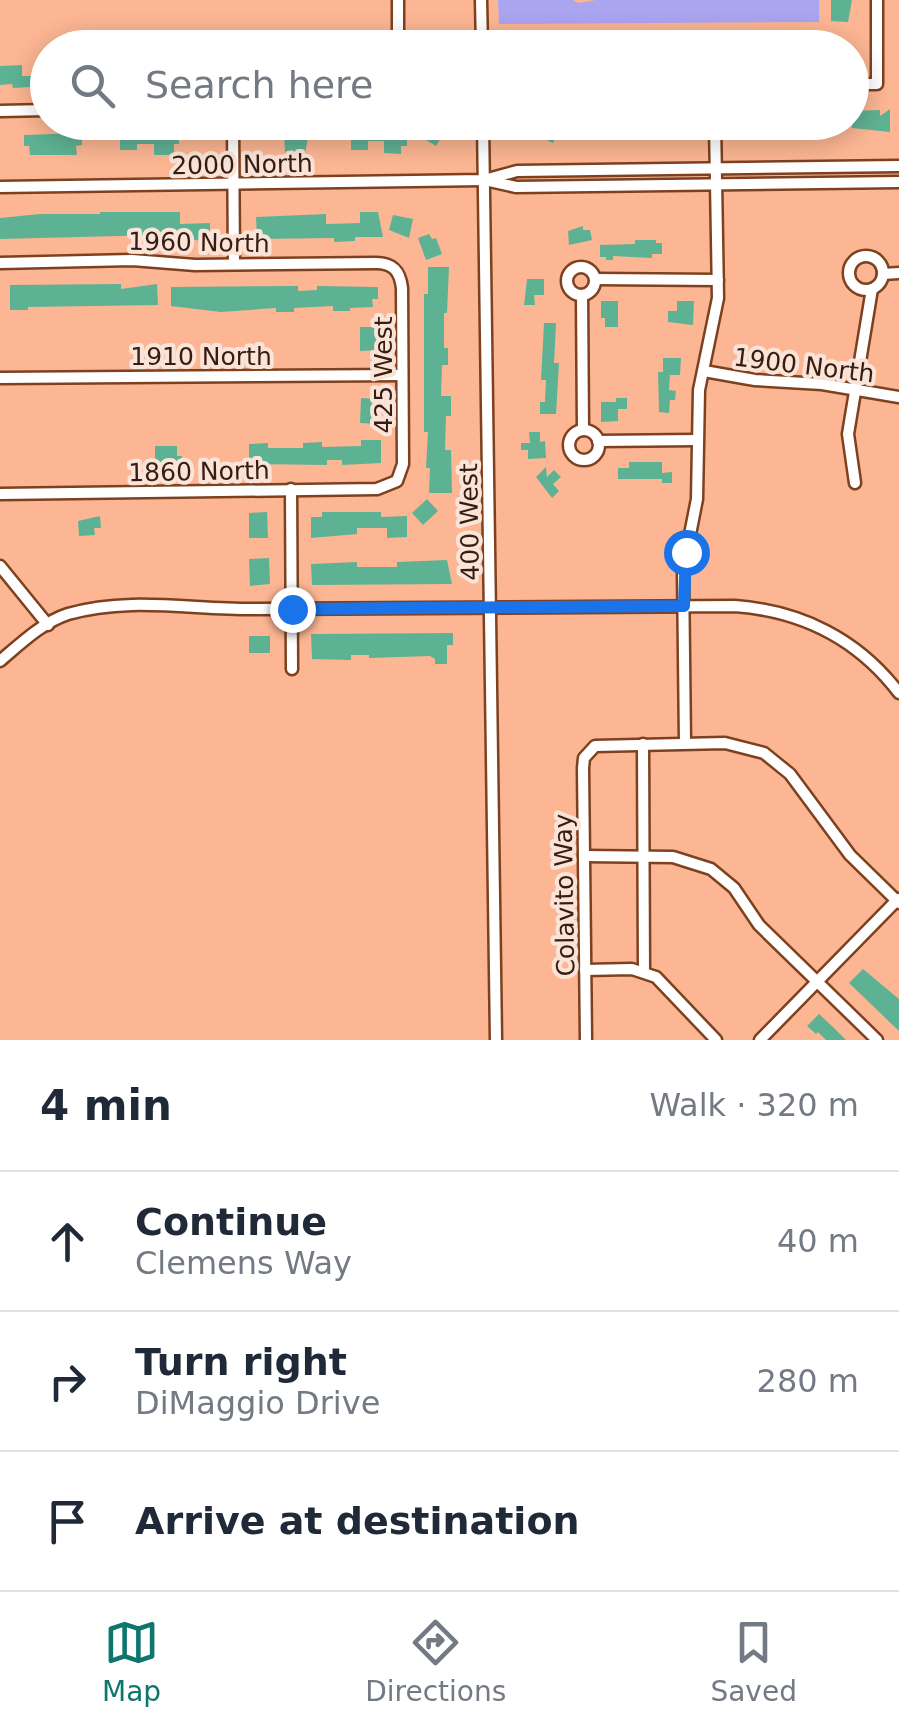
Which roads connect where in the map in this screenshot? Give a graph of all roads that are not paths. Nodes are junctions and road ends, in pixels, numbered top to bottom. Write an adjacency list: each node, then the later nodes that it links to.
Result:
1 (398, 0): 4 (street)
2 (481, 0): 5 (street)
3 (877, 0): 6 (street)
4 (398, 30)
5 (482, 30)
6 (869, 84)
7 (30, 110): 8 (street)
8 (0, 111)
9 (233, 140): 16 (street)
10 (483, 140): 14 (street, 400 West)
11 (715, 140): 13 (street)
12 (899, 166): 13 (street, 2000 North)
13 (716, 168): 14 (street, 2000 North); 17 (street)
14 (484, 180): 16 (street, 2000 North); 17 (street, 2000 North); 42 (street, 400 West)
15 (899, 182): 17 (street, 2000 North)
16 (234, 184): 18 (street, 2000 North); 20 (street)
17 (716, 185): 25 (street)
18 (0, 187)
19 (0, 263): 20 (street, 1960 North)
20 (234, 264): 21 (street, 1960 North)
21 (396, 270): 29 (street, 425 West)
22 (899, 273): 23 (street)
23 (883, 274): 26 (street); 26 (street)
24 (595, 279): 25 (street); 27 (street); 27 (street)
25 (718, 280): 28 (street)
26 (872, 289): 31 (street)
27 (582, 295): 33 (street)
28 (704, 371): 31 (street, 1900 North); 34 (street)
29 (402, 375): 30 (street, 1910 North); 36 (street, 425 West)
30 (0, 378)
31 (856, 390): 32 (street, 1900 North); 37 (street)
32 (899, 398)
33 (583, 430): 35 (street); 35 (street)
34 (697, 440): 35 (street); 41 (street)
35 (598, 441)
36 (397, 481): 38 (street, 1860 North)
37 (854, 483)
38 (291, 489): 39 (street, 1860 North); 43 (street)
39 (0, 494)
40 (0, 566): 44 (street)
41 (684, 606): 42 (street); 47 (street); 49 (street)
42 (490, 608): 43 (street); 56 (street, 400 West)
43 (292, 609): 44 (street); 46 (street)
44 (48, 625): 45 (street)
45 (0, 661)
46 (292, 669)
47 (899, 692)
48 (642, 744): 49 (street); 50 (street, Colavito Way); 51 (street)
49 (685, 744): 52 (street)
50 (584, 856): 51 (street); 53 (street, Colavito Way)
51 (644, 856): 54 (street); 55 (street)
52 (898, 900): 55 (street)
53 (585, 970): 54 (street); 57 (street, Colavito Way)
54 (644, 972): 58 (street)
55 (817, 982): 59 (street); 60 (street)
56 (496, 1040)
57 (586, 1040)
58 (716, 1040)
59 (760, 1040)
60 (877, 1040)

